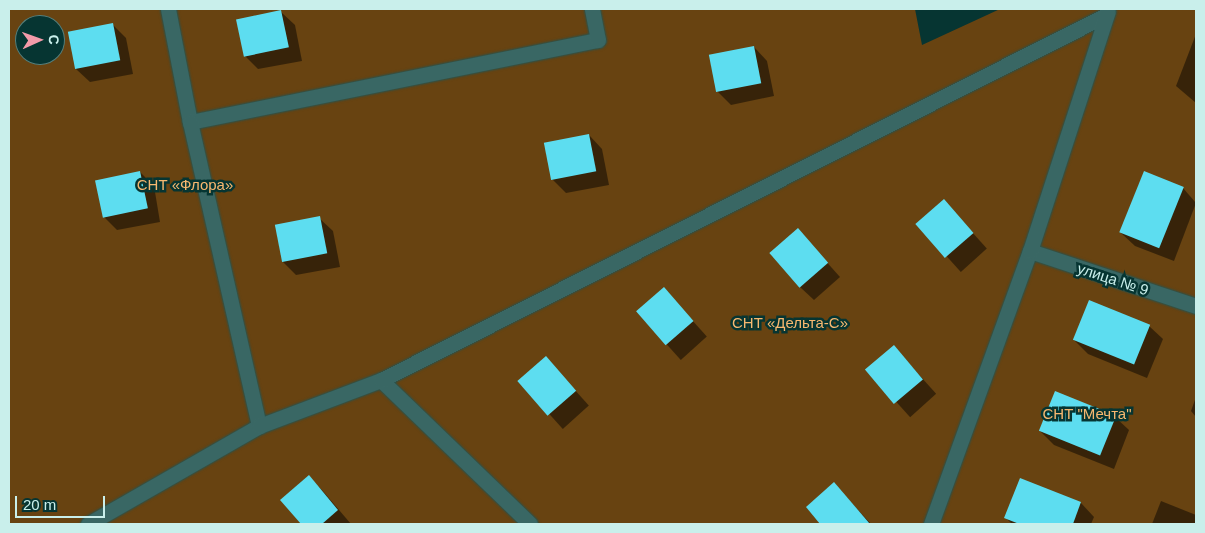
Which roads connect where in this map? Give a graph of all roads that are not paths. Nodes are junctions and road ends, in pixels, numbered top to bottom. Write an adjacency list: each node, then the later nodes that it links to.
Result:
1 (168, 9): 4 (street)
2 (592, 9): 4 (street)
3 (1107, 12): 5 (street); 7 (street)
4 (190, 122): 8 (street)
5 (1030, 251): 6 (street, улица № 9); 11 (street)
6 (1196, 306)
7 (381, 380): 8 (street); 10 (street)
8 (259, 426): 9 (street)
9 (88, 524)
10 (530, 524)
11 (931, 524)

